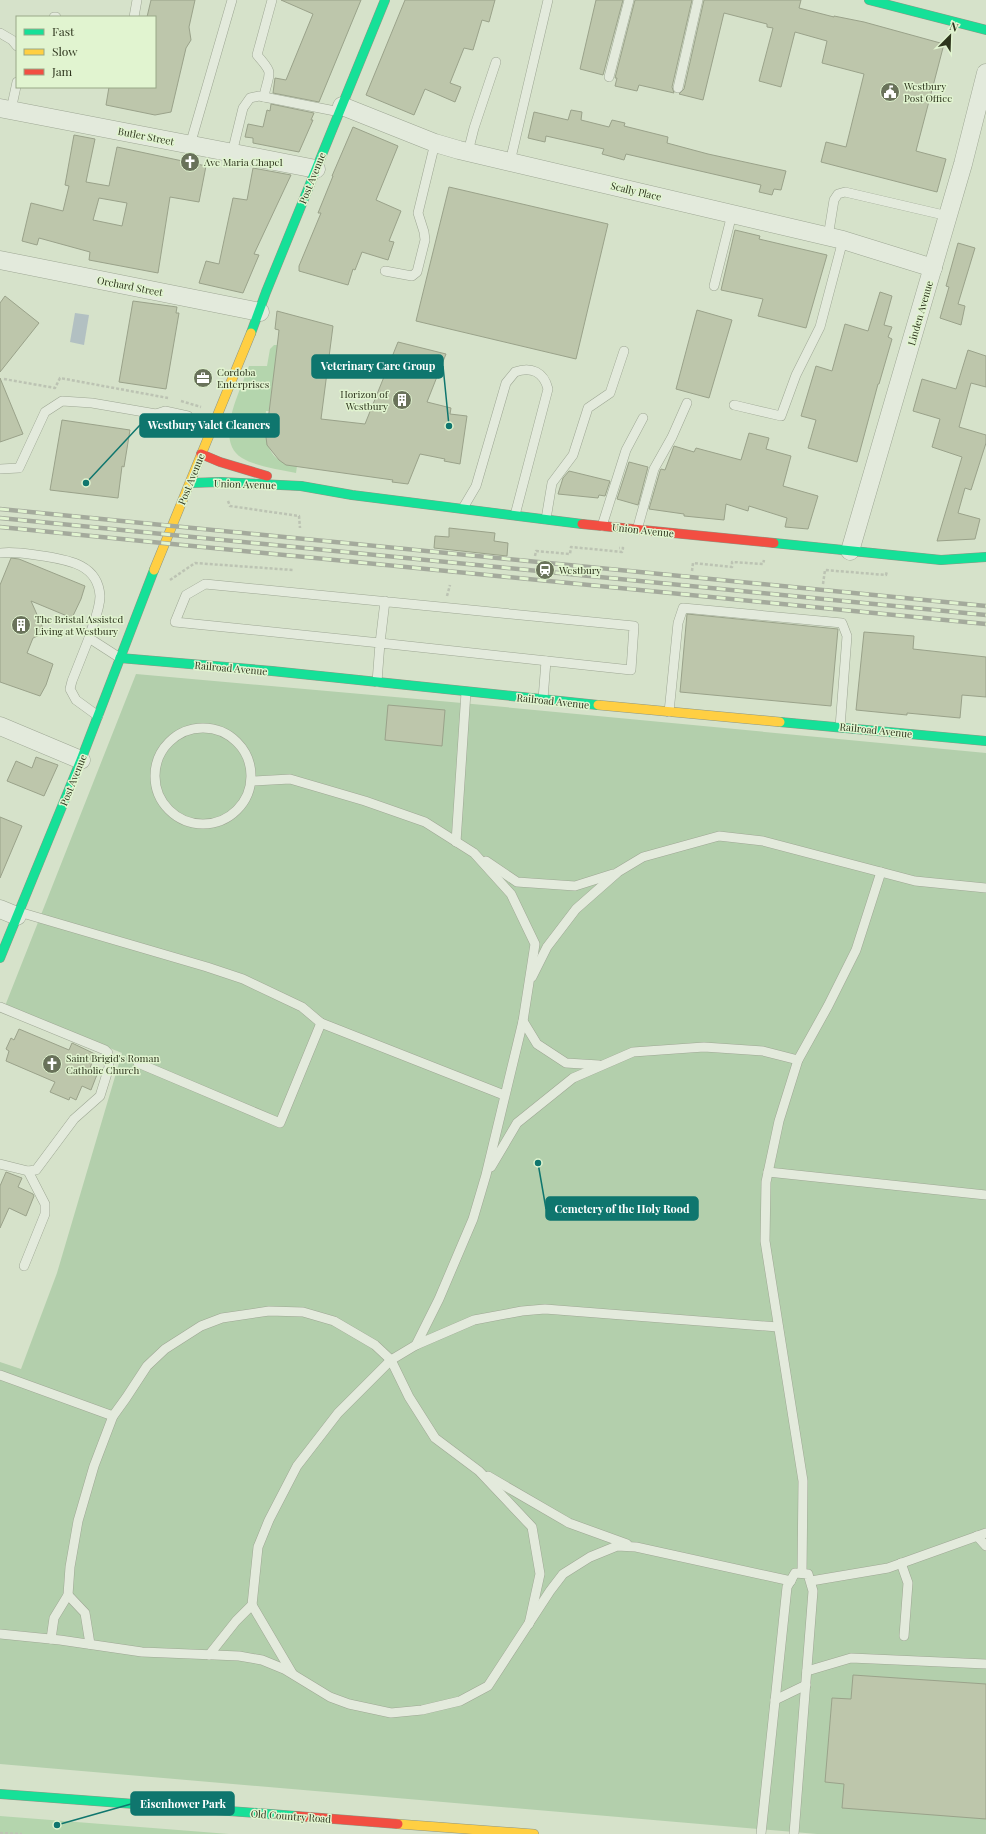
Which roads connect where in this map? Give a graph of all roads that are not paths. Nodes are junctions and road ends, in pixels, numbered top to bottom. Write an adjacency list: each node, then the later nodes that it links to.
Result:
1 (137, 0): 9 (lane)
2 (232, 0): 22 (lane)
3 (272, 0): 18 (lane)
4 (385, 0): 20 (main road, Post Avenue)
5 (548, 0): 25 (lane)
6 (629, 0): 15 (lane)
7 (698, 0): 17 (lane)
8 (869, 0): 10 (main road)
9 (134, 16)
10 (986, 30)
11 (0, 33): 12 (lane)
12 (16, 45)
13 (496, 62): 23 (lane)
14 (986, 73): 28 (street, Linden Avenue)
15 (609, 77)
16 (16, 84): 19 (lane)
17 (678, 88)
18 (264, 97): 20 (lane); 24 (lane)
19 (6, 109): 22 (street, Butler Street)
20 (341, 109): 21 (street, Scally Place); 26 (main road, Post Avenue)
21 (435, 144): 23 (street, Scally Place); 32 (lane)
22 (190, 145): 24 (street, Butler Street)
23 (468, 152): 25 (street, Scally Place)
24 (232, 153): 26 (street, Butler Street)
25 (510, 162): 27 (street, Scally Place)
26 (316, 170): 34 (main road, Post Avenue)
27 (732, 214): 29 (street, Scally Place); 33 (lane)
28 (948, 216): 29 (lane); 31 (street, Linden Avenue)
29 (836, 238): 31 (street, Scally Place); 37 (lane)
30 (0, 260): 34 (street, Orchard Street)
31 (933, 268): 49 (street, Linden Avenue)
32 (385, 271)
33 (714, 286)
34 (260, 312): 39 (main road, Post Avenue)
35 (624, 351): 46 (lane)
36 (687, 403): 48 (lane)
37 (734, 405)
38 (643, 418): 47 (lane)
39 (213, 425): 40 (main road, Post Avenue); 41 (lane)
40 (201, 454): 42 (main road, Post Avenue); 43 (main road, Union Avenue)
41 (0, 470)
42 (190, 483): 43 (main road, Union Avenue); 55 (main road, Post Avenue)
43 (301, 486): 44 (main road, Union Avenue)
44 (463, 509): 45 (main road, Union Avenue); 45 (lane)
45 (515, 515): 46 (main road, Union Avenue)
46 (546, 519): 47 (main road, Union Avenue)
47 (602, 526): 48 (main road, Union Avenue)
48 (637, 530): 49 (main road, Union Avenue)
49 (850, 551): 51 (main road, Union Avenue)
50 (0, 553): 53 (lane)
51 (986, 557)
52 (385, 601): 54 (lane); 54 (lane); 56 (lane)
53 (89, 638): 55 (lane); 61 (lane)
54 (380, 643): 56 (lane); 57 (lane)
55 (120, 658): 57 (main road, Railroad Avenue); 61 (main road, Post Avenue)
56 (546, 661): 59 (lane)
57 (377, 682): 58 (main road, Railroad Avenue)
58 (466, 691): 59 (main road, Railroad Avenue); 67 (lane)
59 (543, 700): 60 (main road, Railroad Avenue)
60 (669, 712): 63 (main road, Railroad Avenue); 63 (lane)
61 (98, 716): 65 (main road, Post Avenue)
62 (0, 726): 65 (street)
63 (840, 727): 64 (main road, Railroad Avenue)
64 (986, 741)
65 (82, 760): 73 (main road, Post Avenue)
66 (252, 781): 66 (lane); 67 (lane)
67 (456, 842): 68 (lane)
68 (474, 853): 69 (lane); 75 (lane)
69 (618, 872): 70 (lane); 75 (lane)
70 (881, 872): 71 (lane); 79 (lane)
71 (986, 888)
72 (0, 909): 73 (street)
73 (18, 914): 74 (main road, Post Avenue); 78 (lane)
74 (0, 958)
75 (527, 988): 77 (lane)
76 (0, 1007): 84 (lane)
77 (523, 1021): 81 (lane); 82 (lane)
78 (321, 1023): 80 (lane); 82 (lane)
79 (798, 1060): 81 (lane); 85 (lane)
80 (138, 1063)
81 (602, 1066): 86 (lane)
82 (504, 1095): 86 (lane)
83 (0, 1164): 84 (lane)
84 (28, 1171): 88 (lane)
85 (768, 1172): 87 (lane); 89 (lane)
86 (486, 1175): 90 (lane)
87 (986, 1195)
88 (24, 1266)
89 (778, 1327): 90 (lane); 99 (lane)
90 (416, 1345): 91 (lane)
91 (391, 1360): 93 (lane); 94 (lane); 103 (lane)
92 (0, 1375): 93 (lane)
93 (113, 1416): 102 (lane)
94 (479, 1471): 97 (lane); 104 (lane)
95 (982, 1535): 96 (lane); 98 (lane)
96 (986, 1546)
97 (636, 1547): 100 (lane); 104 (lane)
98 (901, 1563): 101 (lane); 106 (lane)
99 (802, 1573): 100 (lane); 101 (lane)
100 (791, 1581): 114 (lane)
101 (811, 1581): 111 (lane)
102 (68, 1595): 107 (lane); 108 (lane)
103 (252, 1606): 109 (lane); 112 (lane)
104 (530, 1624): 112 (lane)
105 (0, 1634): 107 (lane)
106 (904, 1636)
107 (51, 1639): 108 (lane)
108 (90, 1644): 109 (lane)
109 (209, 1655): 112 (lane)
110 (986, 1664): 111 (lane)
111 (807, 1671): 113 (lane)
112 (294, 1675)
113 (806, 1685): 114 (lane); 118 (lane)
114 (775, 1700): 117 (lane)
115 (0, 1794): 116 (main road, Old Country Road)
116 (534, 1834)
117 (761, 1834)
118 (794, 1834)

